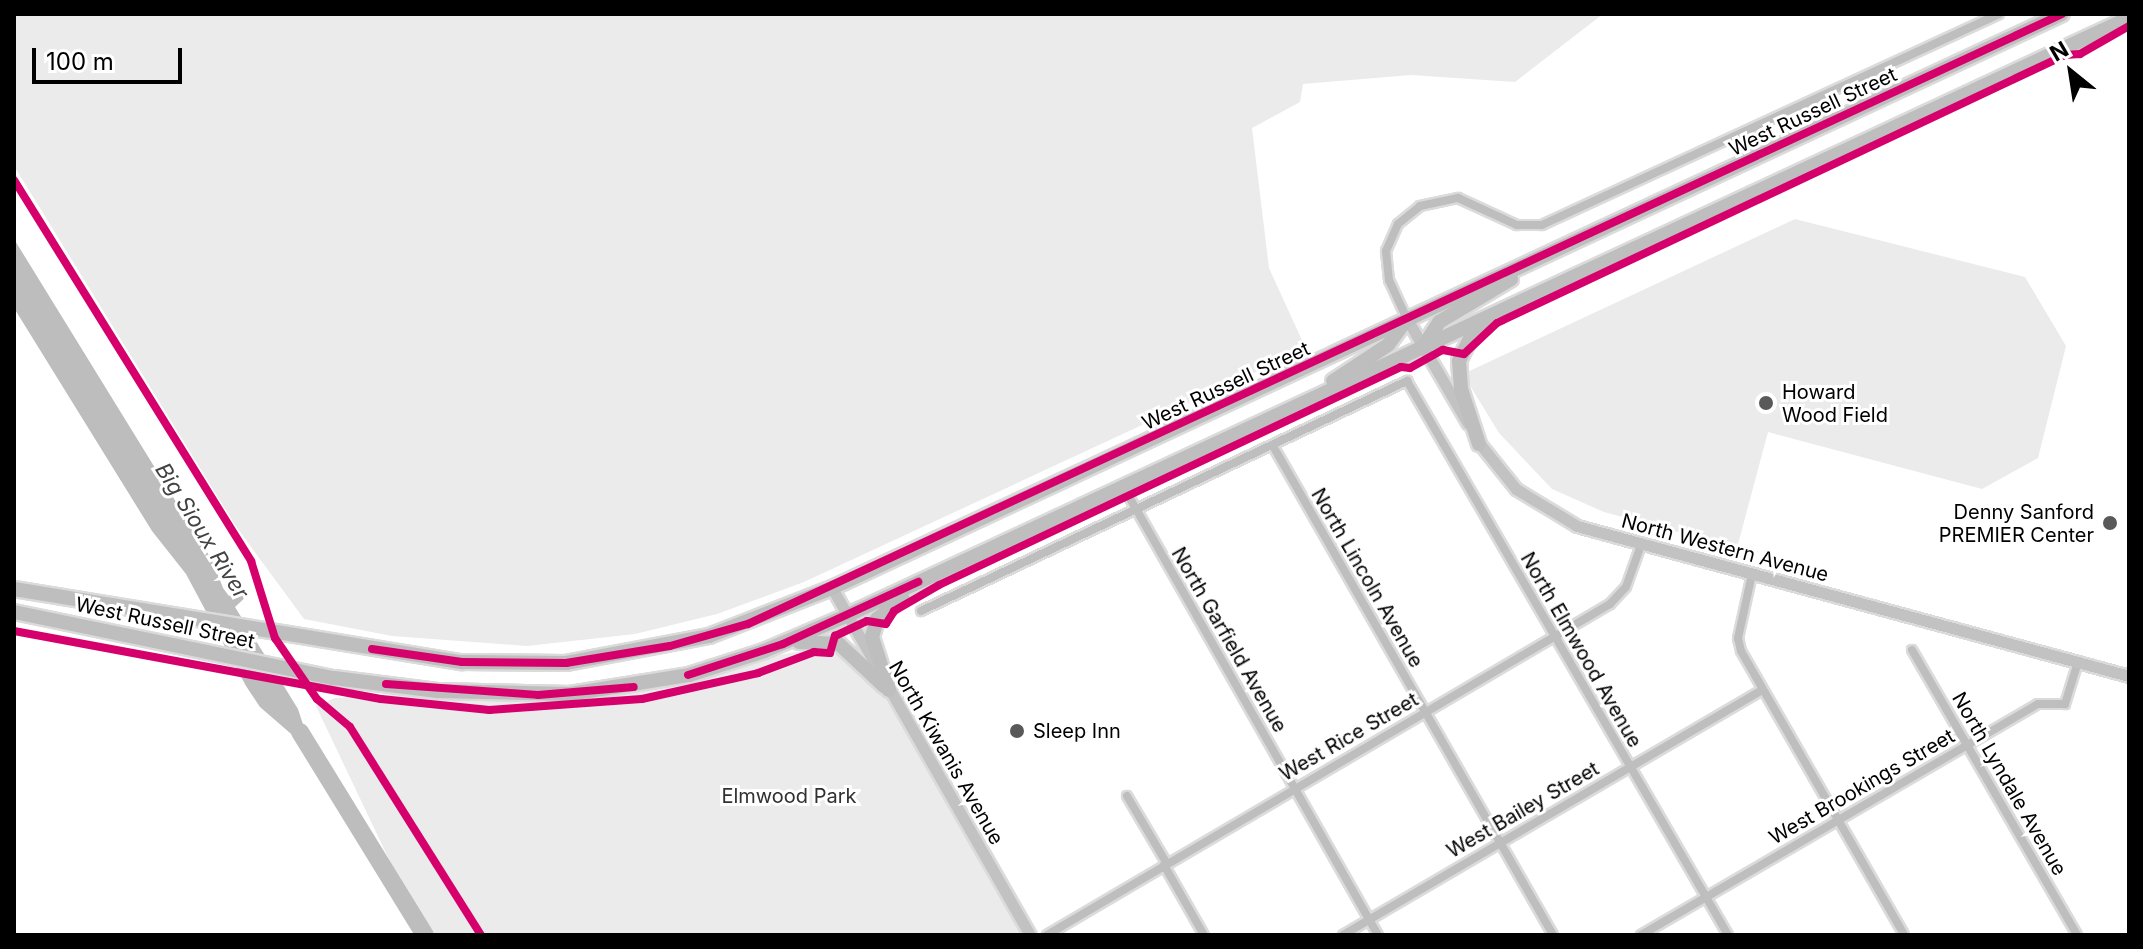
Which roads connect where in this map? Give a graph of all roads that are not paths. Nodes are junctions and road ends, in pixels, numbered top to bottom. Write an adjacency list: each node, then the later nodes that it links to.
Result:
1 (1999, 14): 6 (street, West Russell Street)
2 (2062, 14): 4 (highway, West Russell Street)
3 (2129, 18): 5 (highway, West Russell Street)
4 (1562, 247): 6 (highway, West Russell Street); 7 (highway)
5 (1537, 294): 7 (highway, West Russell Street); 9 (highway)
6 (1407, 319): 7 (street, North Western Avenue); 8 (highway); 16 (highway, West Russell Street)
7 (1423, 347): 8 (highway, West Russell Street); 9 (street, North Western Avenue)
8 (1289, 409): 11 (highway, West Russell Street)
9 (1479, 444): 13 (street, North Western Avenue)
10 (1273, 446): 12 (street); 21 (street, North Elmwood Avenue); 28 (street, North Lincoln Avenue)
11 (1123, 486): 12 (street, North Garfield Avenue); 14 (highway, West Russell Street)
12 (1135, 511): 18 (street); 31 (street, North Garfield Avenue)
13 (1641, 545): 15 (street, North Western Avenue); 21 (street, West Rice Street)
14 (955, 564): 20 (highway, West Russell Street); 26 (highway)
15 (1752, 574): 24 (street, North Western Avenue); 27 (street)
16 (832, 588): 17 (highway, West Russell Street); 20 (street, North Kiwanis Avenue)
17 (14, 589)
18 (921, 611)
19 (14, 612): 23 (highway, West Russell Street)
20 (846, 616): 23 (highway, West Russell Street); 26 (street, North Kiwanis Avenue)
21 (1555, 636): 28 (street, West Rice Street); 30 (street, North Elmwood Avenue)
22 (1912, 650): 29 (street, North Lyndale Avenue)
23 (764, 651): 26 (highway)
24 (2078, 662): 25 (street, North Western Avenue); 29 (street, West Brookings Street)
25 (2129, 676)
26 (889, 690): 38 (street, North Kiwanis Avenue)
27 (1762, 690): 30 (street, West Bailey Street); 33 (street)
28 (1426, 712): 31 (street, West Rice Street); 34 (street, North Lincoln Avenue)
29 (1968, 744): 33 (street, West Brookings Street); 47 (street, North Lyndale Avenue)
30 (1630, 766): 34 (street, West Bailey Street); 36 (street, North Elmwood Avenue)
31 (1295, 787): 35 (street, West Rice Street); 37 (street, North Garfield Avenue)
32 (1127, 796): 35 (street)
33 (1838, 821): 36 (street, West Brookings Street); 46 (street)
34 (1499, 843): 37 (street, West Bailey Street); 43 (street, North Lincoln Avenue)
35 (1165, 864): 39 (street, West Rice Street); 40 (street)
36 (1706, 897): 44 (street, West Brookings Street); 45 (street, North Elmwood Avenue)
37 (1369, 919): 41 (street, West Bailey Street); 42 (street, North Garfield Avenue)
38 (1030, 935)
39 (1047, 935)
40 (1204, 935)
41 (1343, 935)
42 (1378, 935)
43 (1553, 935)
44 (1641, 935)
45 (1728, 935)
46 (1904, 935)
47 (2077, 935)

